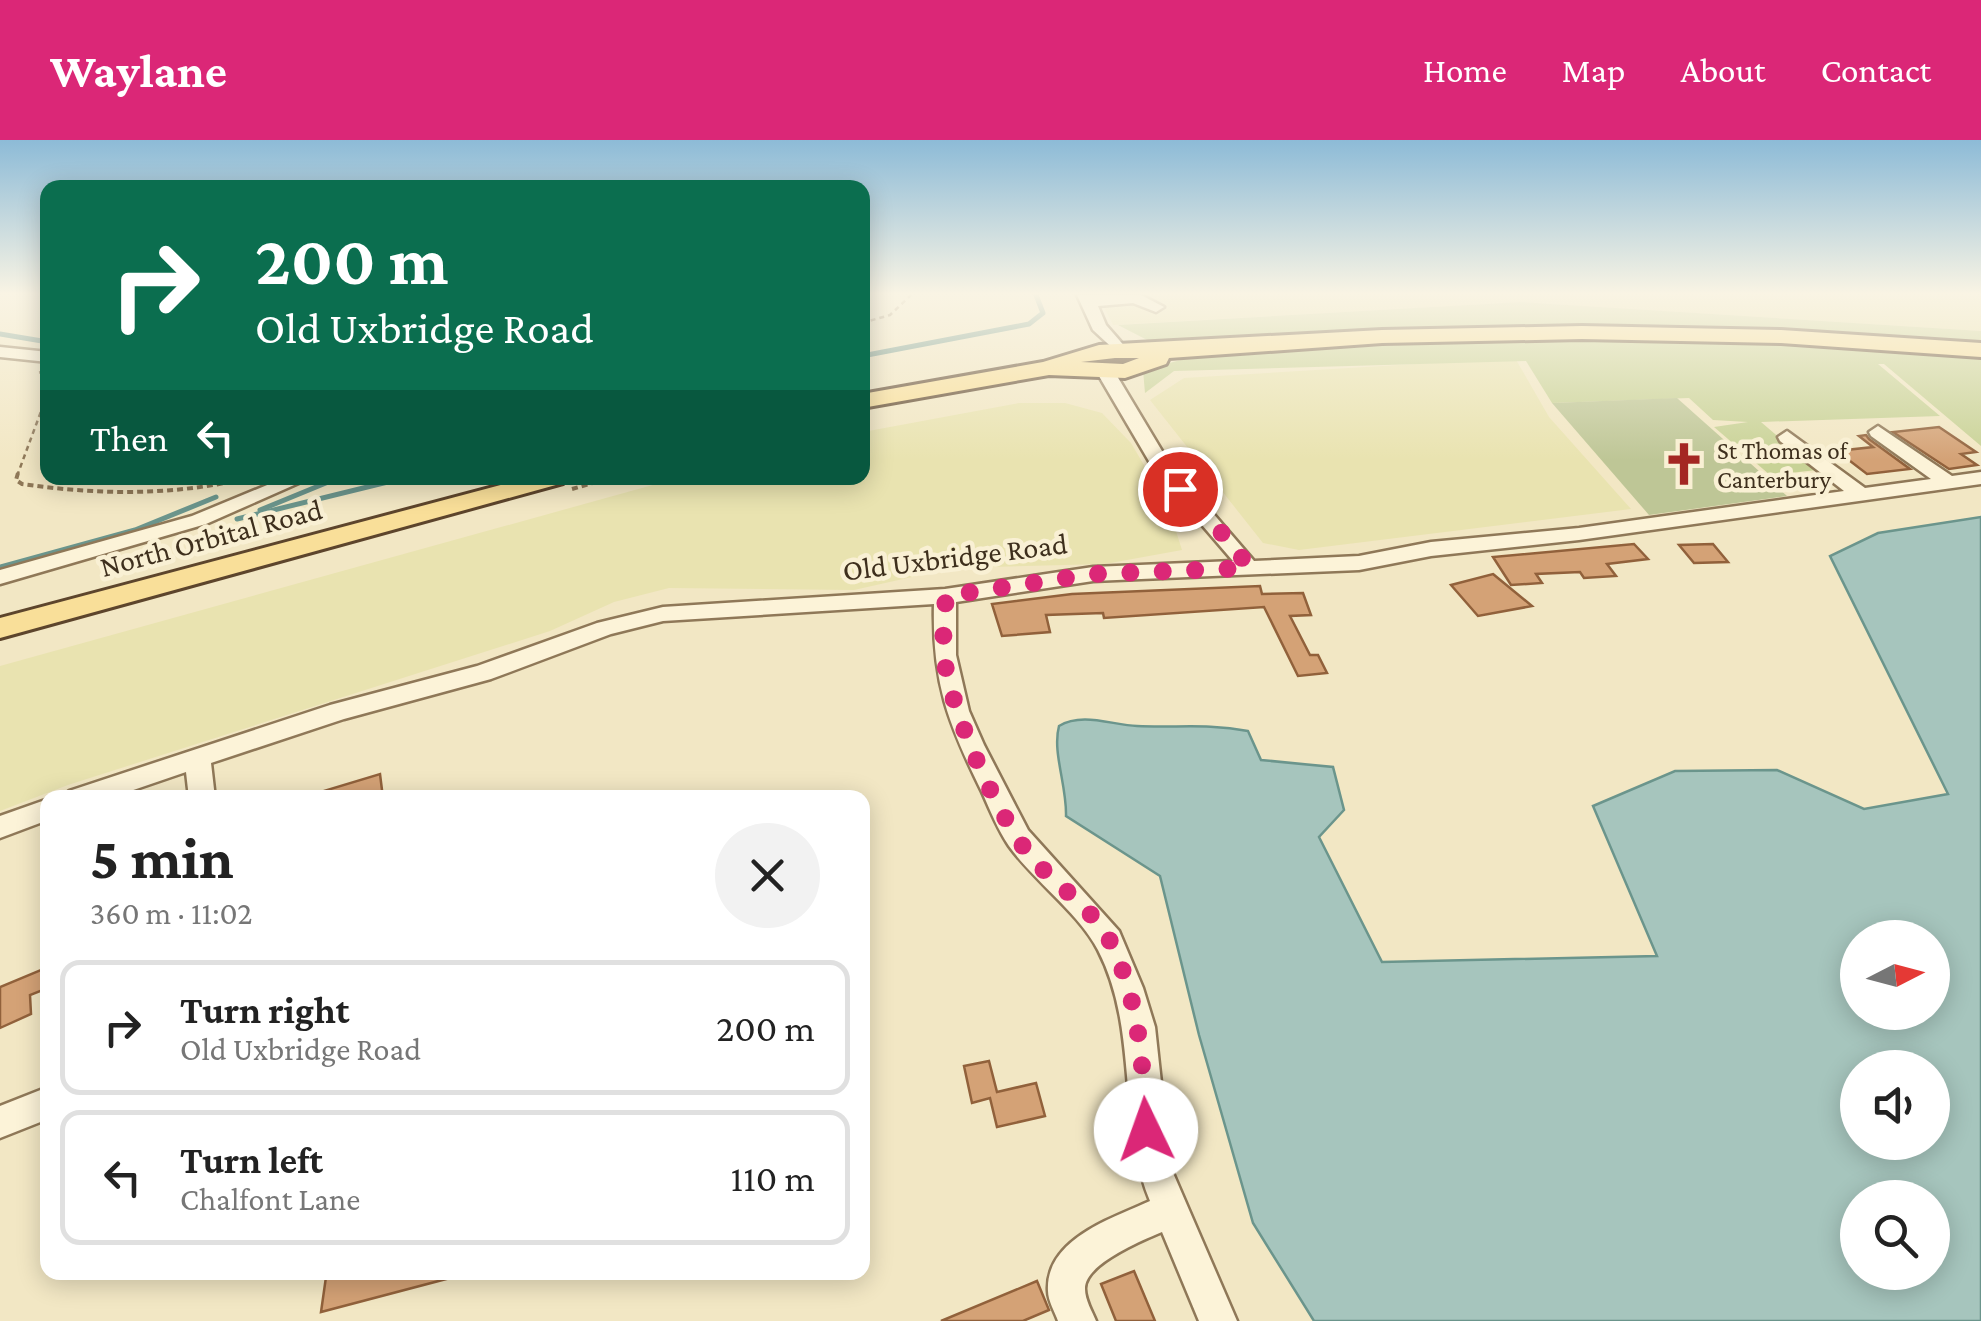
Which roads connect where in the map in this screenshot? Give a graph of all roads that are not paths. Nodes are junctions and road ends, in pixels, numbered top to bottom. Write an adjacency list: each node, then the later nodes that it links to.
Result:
1 (1109, 350): 4 (street)
2 (1195, 350): 4 (main road)
3 (0, 352): 5 (street)
4 (1111, 356): 6 (main road); 14 (street)
5 (40, 363)
6 (870, 400)
7 (1878, 432): 10 (street)
8 (1788, 437): 13 (street)
9 (1981, 478): 10 (street, Old Uxbridge Road)
10 (1948, 482): 13 (street, Old Uxbridge Road)
11 (278, 485): 15 (street)
12 (528, 485): 17 (main road, North Orbital Road)
13 (1860, 494): 14 (street, Old Uxbridge Road)
14 (1248, 568): 16 (street, Old Uxbridge Road)
15 (0, 576)
16 (945, 596): 18 (street, Old Uxbridge Road); 25 (street)
17 (0, 628)
18 (198, 759): 19 (street, Old Uxbridge Road); 20 (street)
19 (103, 790)
20 (201, 790)
21 (40, 811): 22 (street)
22 (0, 827)
23 (40, 1106): 24 (street)
24 (0, 1122)
25 (1170, 1210): 26 (street); 27 (street)
26 (1077, 1321)
27 (1218, 1321)

